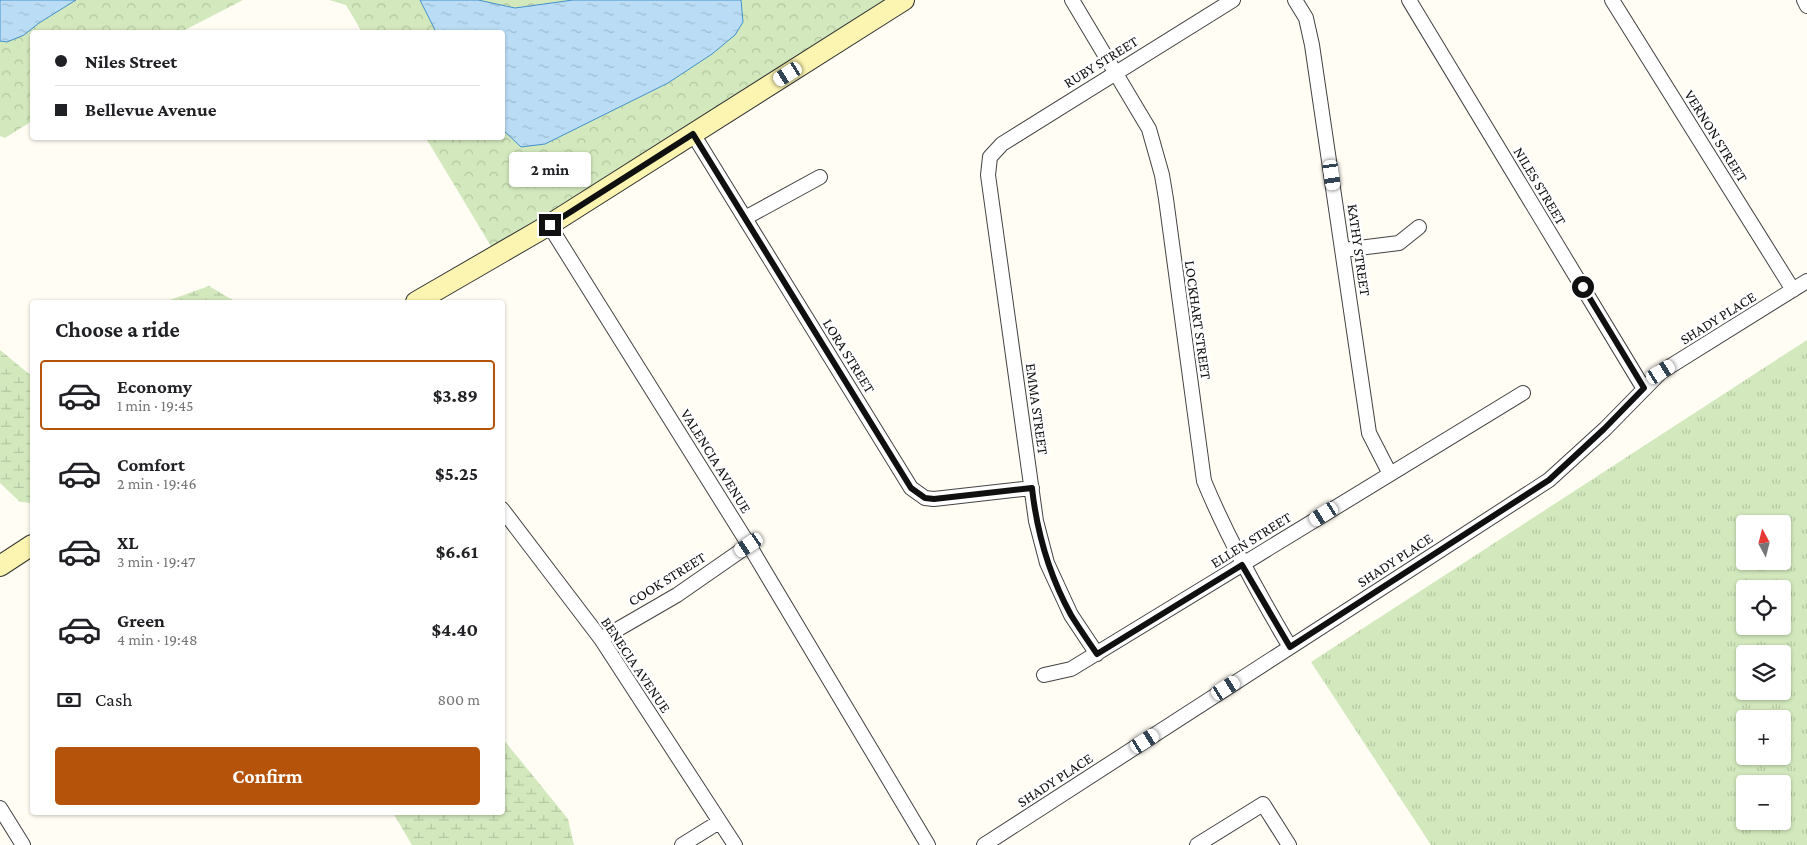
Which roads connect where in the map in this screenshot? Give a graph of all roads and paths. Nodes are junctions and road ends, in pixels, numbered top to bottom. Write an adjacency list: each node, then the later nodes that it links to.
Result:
1 (904, 0): 10 (street)
2 (1072, 0): 9 (street, LOCKHART STREET)
3 (1233, 0): 9 (street, RUBY STREET)
4 (1295, 0): 16 (street, KATHY STREET)
5 (1409, 0): 20 (street, NILES STREET)
6 (1612, 0): 18 (street, VERNON STREET)
7 (1804, 0): 8 (street)
8 (1807, 6)
9 (1115, 72): 11 (street, RUBY STREET); 27 (street, LOCKHART STREET)
10 (693, 134): 13 (street, LORA STREET); 14 (street)
11 (990, 157): 23 (street, EMMA STREET)
12 (820, 177): 13 (street)
13 (745, 218): 23 (street, LORA STREET)
14 (550, 225): 19 (street); 25 (street, VALENCIA AVENUE)
15 (1419, 227): 16 (street)
16 (1343, 250): 22 (street, KATHY STREET)
17 (1807, 281): 18 (street, SHADY PLACE)
18 (1793, 290): 20 (street, SHADY PLACE)
19 (419, 300)
20 (1644, 388): 30 (street, SHADY PLACE)
21 (1523, 393): 22 (street, ELLEN STREET)
22 (1390, 474): 27 (street, ELLEN STREET)
23 (1032, 488): 31 (street, EMMA STREET)
24 (505, 513): 29 (street, BENECIA AVENUE)
25 (749, 545): 29 (street, COOK STREET); 38 (street, VALENCIA AVENUE)
26 (30, 546): 28 (street)
27 (1242, 565): 30 (street, LOCKHART STREET); 31 (street, ELLEN STREET)
28 (0, 566)
29 (601, 639): 34 (street, BENECIA AVENUE)
30 (1290, 647): 39 (street, SHADY PLACE)
31 (1097, 654): 32 (street, ELLEN STREET)
32 (1044, 675)
33 (0, 808): 35 (street)
34 (719, 822): 36 (street); 37 (street, BENECIA AVENUE)
35 (23, 845)
36 (682, 845)
37 (735, 845)
38 (928, 845)
39 (984, 845)
40 (1197, 845): 41 (street)
41 (1289, 845)

